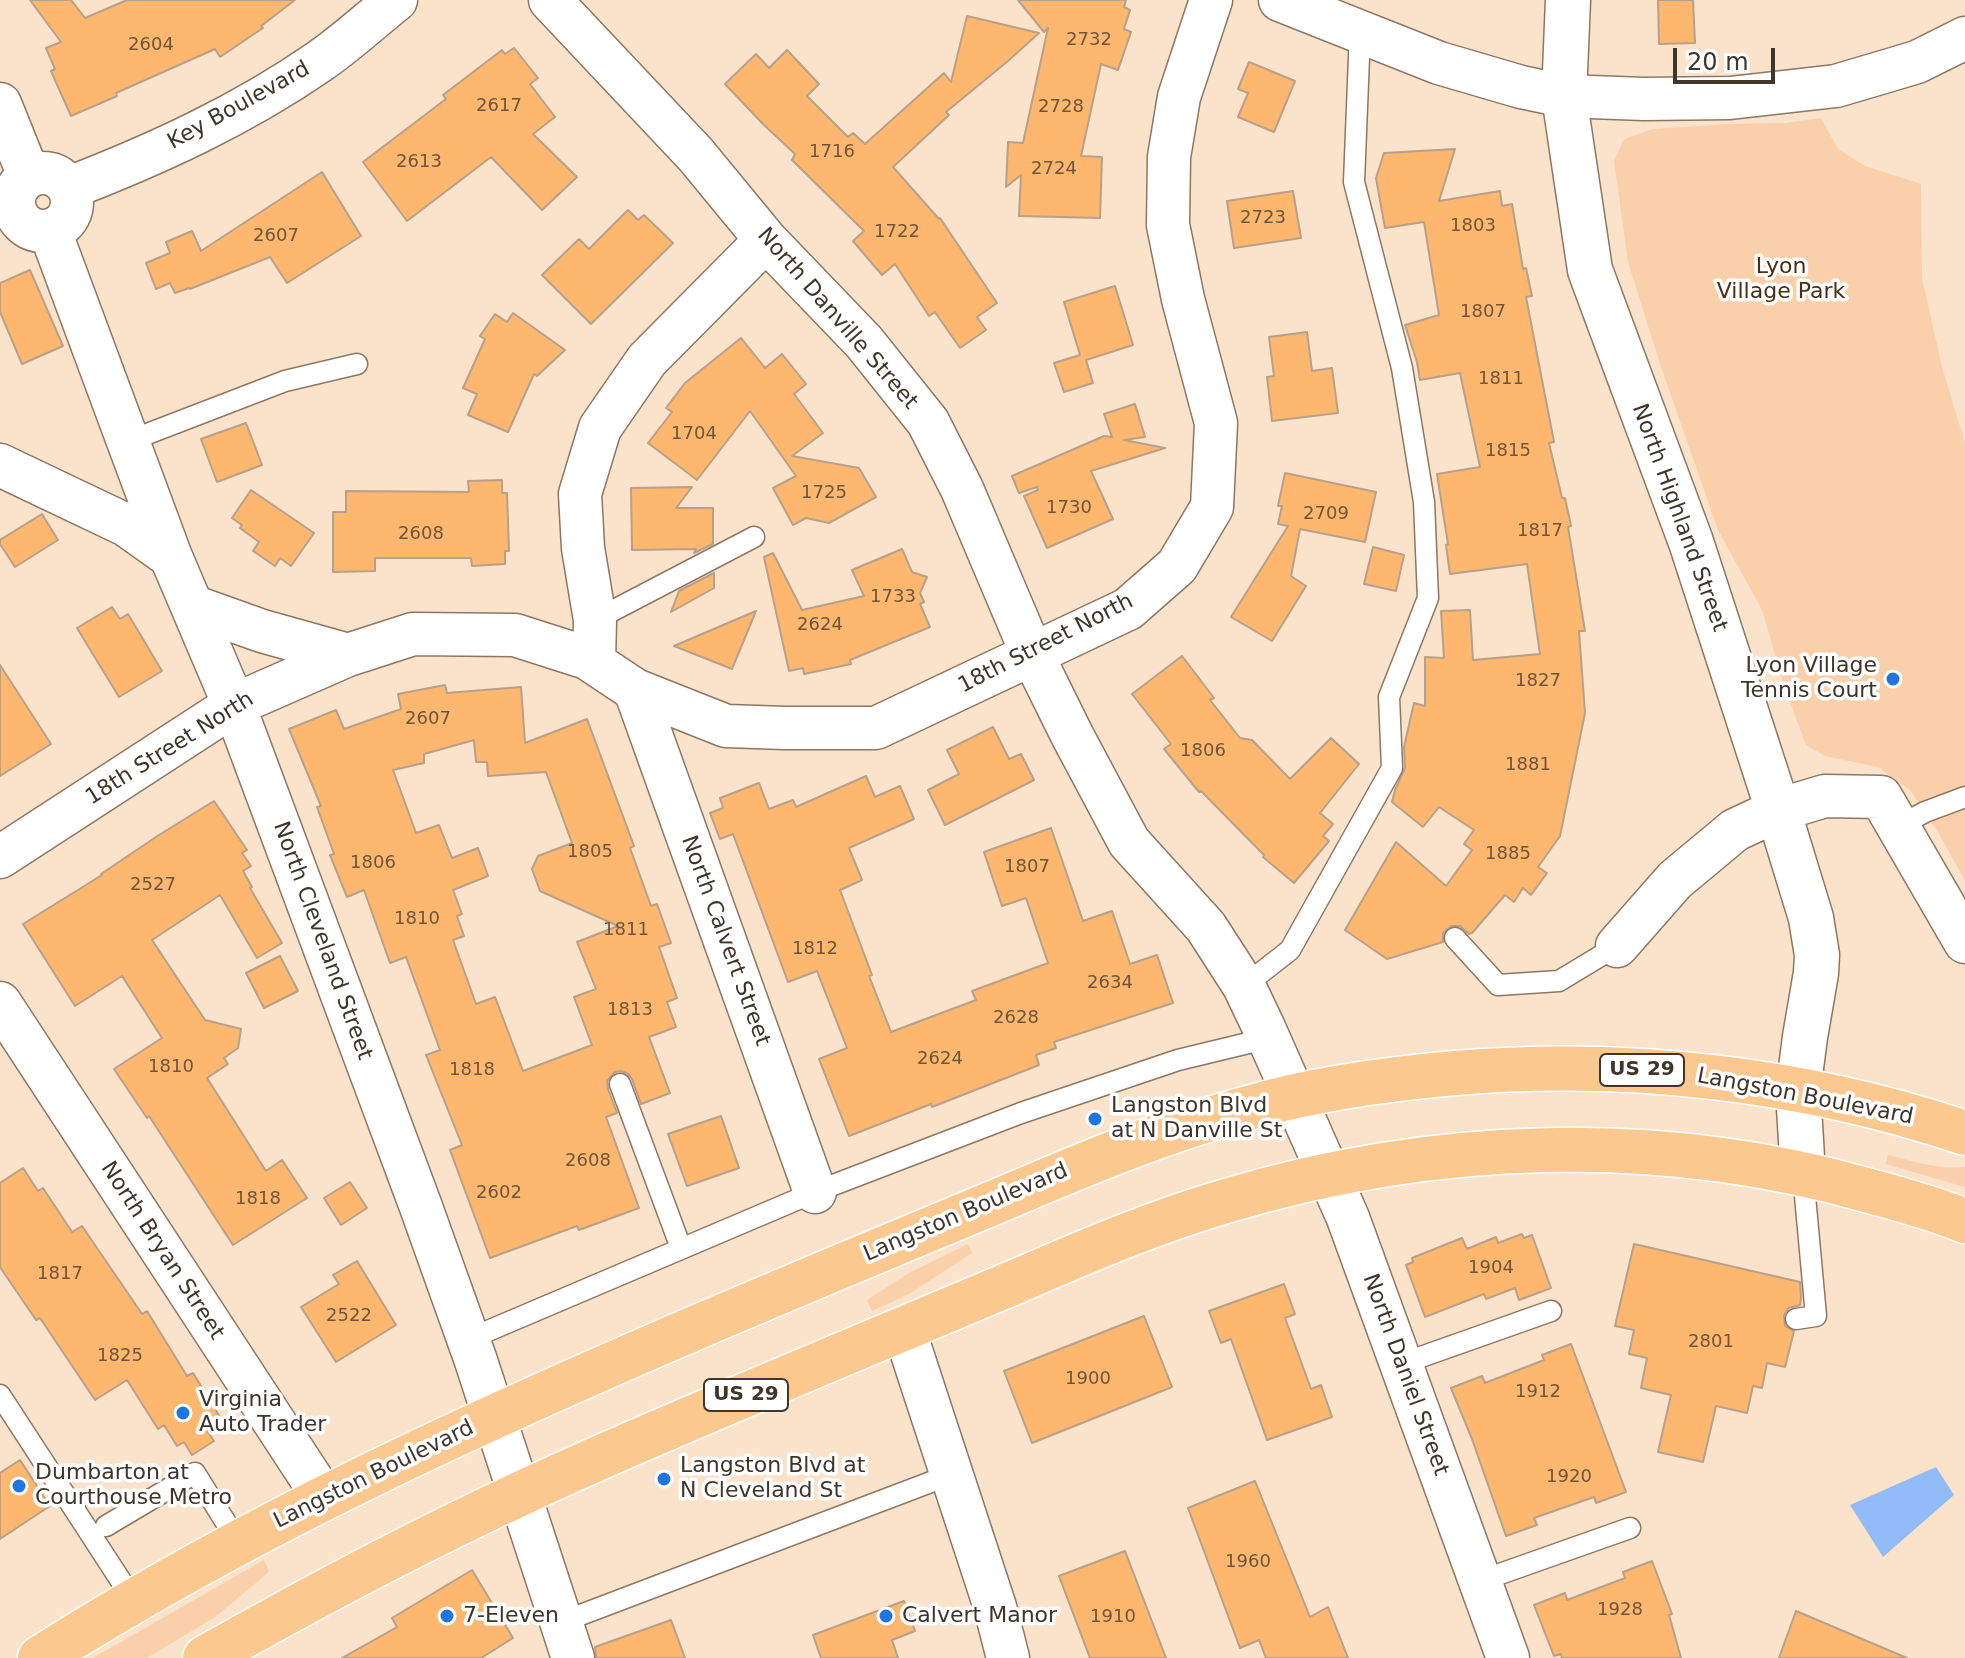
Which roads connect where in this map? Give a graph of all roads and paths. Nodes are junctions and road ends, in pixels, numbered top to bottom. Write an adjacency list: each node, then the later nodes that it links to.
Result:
1 (396, 0): 10 (street, Key Boulevard)
2 (550, 0): 13 (street, North Danville Street)
3 (1211, 0): 21 (street, 18th Street North)
4 (1280, 0): 6 (street)
5 (1568, 0): 8 (street, North Highland Street)
6 (1360, 32): 8 (street); 33 (lane)
7 (1965, 38): 8 (street)
8 (1564, 96): 27 (street, North Highland Street)
9 (0, 104): 11 (street)
10 (69, 188): 11 (street); 12 (street)
11 (14, 201): 12 (street)
12 (50, 231): 15 (street, North Cleveland Street)
13 (766, 240): 20 (street); 21 (street, North Danville Street)
14 (357, 364): 15 (lane)
15 (129, 441): 18 (street, North Cleveland Street)
16 (0, 465): 18 (street)
17 (754, 537): 20 (lane)
18 (171, 557): 19 (street, North Cleveland Street)
19 (192, 606): 22 (street); 25 (street, North Cleveland Street)
20 (595, 620): 23 (street)
21 (1032, 654): 24 (street, 18th Street North); 33 (street, North Danville Street)
22 (348, 655): 23 (street, 18th Street North); 25 (street, 18th Street North)
23 (594, 662): 24 (street, 18th Street North)
24 (635, 690): 42 (street, North Calvert Street)
25 (234, 705): 29 (street, 18th Street North); 48 (street, North Cleveland Street)
26 (1965, 797): 28 (lane)
27 (1778, 810): 28 (street); 32 (street); 37 (street, North Highland Street)
28 (1899, 826): 31 (street)
29 (0, 857)
30 (1455, 938): 32 (lane)
31 (1965, 942)
32 (1617, 946)
33 (1244, 986): 35 (street, North Danville Street)
34 (0, 1003): 54 (street, North Bryan Street)
35 (1269, 1038): 38 (street, North Danville Street); 42 (lane)
36 (620, 1084): 44 (lane)
37 (1798, 1091): 38 (main road, Langston Boulevard / US 29); 39 (main road, Langston Boulevard / US 29); 41 (street, North Highland Street)
38 (1295, 1096): 40 (street, North Daniel Street); 51 (main road, Langston Boulevard / US 29)
39 (1965, 1133)
40 (1329, 1174): 41 (main road, US 29); 47 (main road, US 29); 49 (street, North Daniel Street)
41 (1803, 1174): 43 (main road, US 29); 46 (lane)
42 (815, 1192): 44 (lane)
43 (1965, 1221)
44 (681, 1248): 48 (lane)
45 (1551, 1311): 49 (lane)
46 (1796, 1319)
47 (904, 1329): 52 (street); 53 (main road, US 29)
48 (469, 1339): 51 (street, North Cleveland Street)
49 (1401, 1364): 58 (street, North Daniel Street)
50 (0, 1395): 59 (lane)
51 (494, 1415): 53 (street, North Cleveland Street); 54 (main road, Langston Boulevard / US 29)
52 (952, 1474): 60 (lane); 63 (street)
53 (520, 1493): 60 (street, North Cleveland Street); 62 (main road, US 29)
54 (324, 1498): 57 (main road, Langston Boulevard / US 29)
55 (106, 1526): 57 (lane)
56 (1630, 1528): 58 (lane)
57 (238, 1542): 59 (main road, Langston Boulevard / US 29)
58 (1480, 1581): 64 (street, North Daniel Street)
59 (134, 1601): 61 (main road, Langston Boulevard / US 29)
60 (568, 1640)
61 (40, 1658)
62 (205, 1658)
63 (1008, 1658)
64 (1508, 1658)

